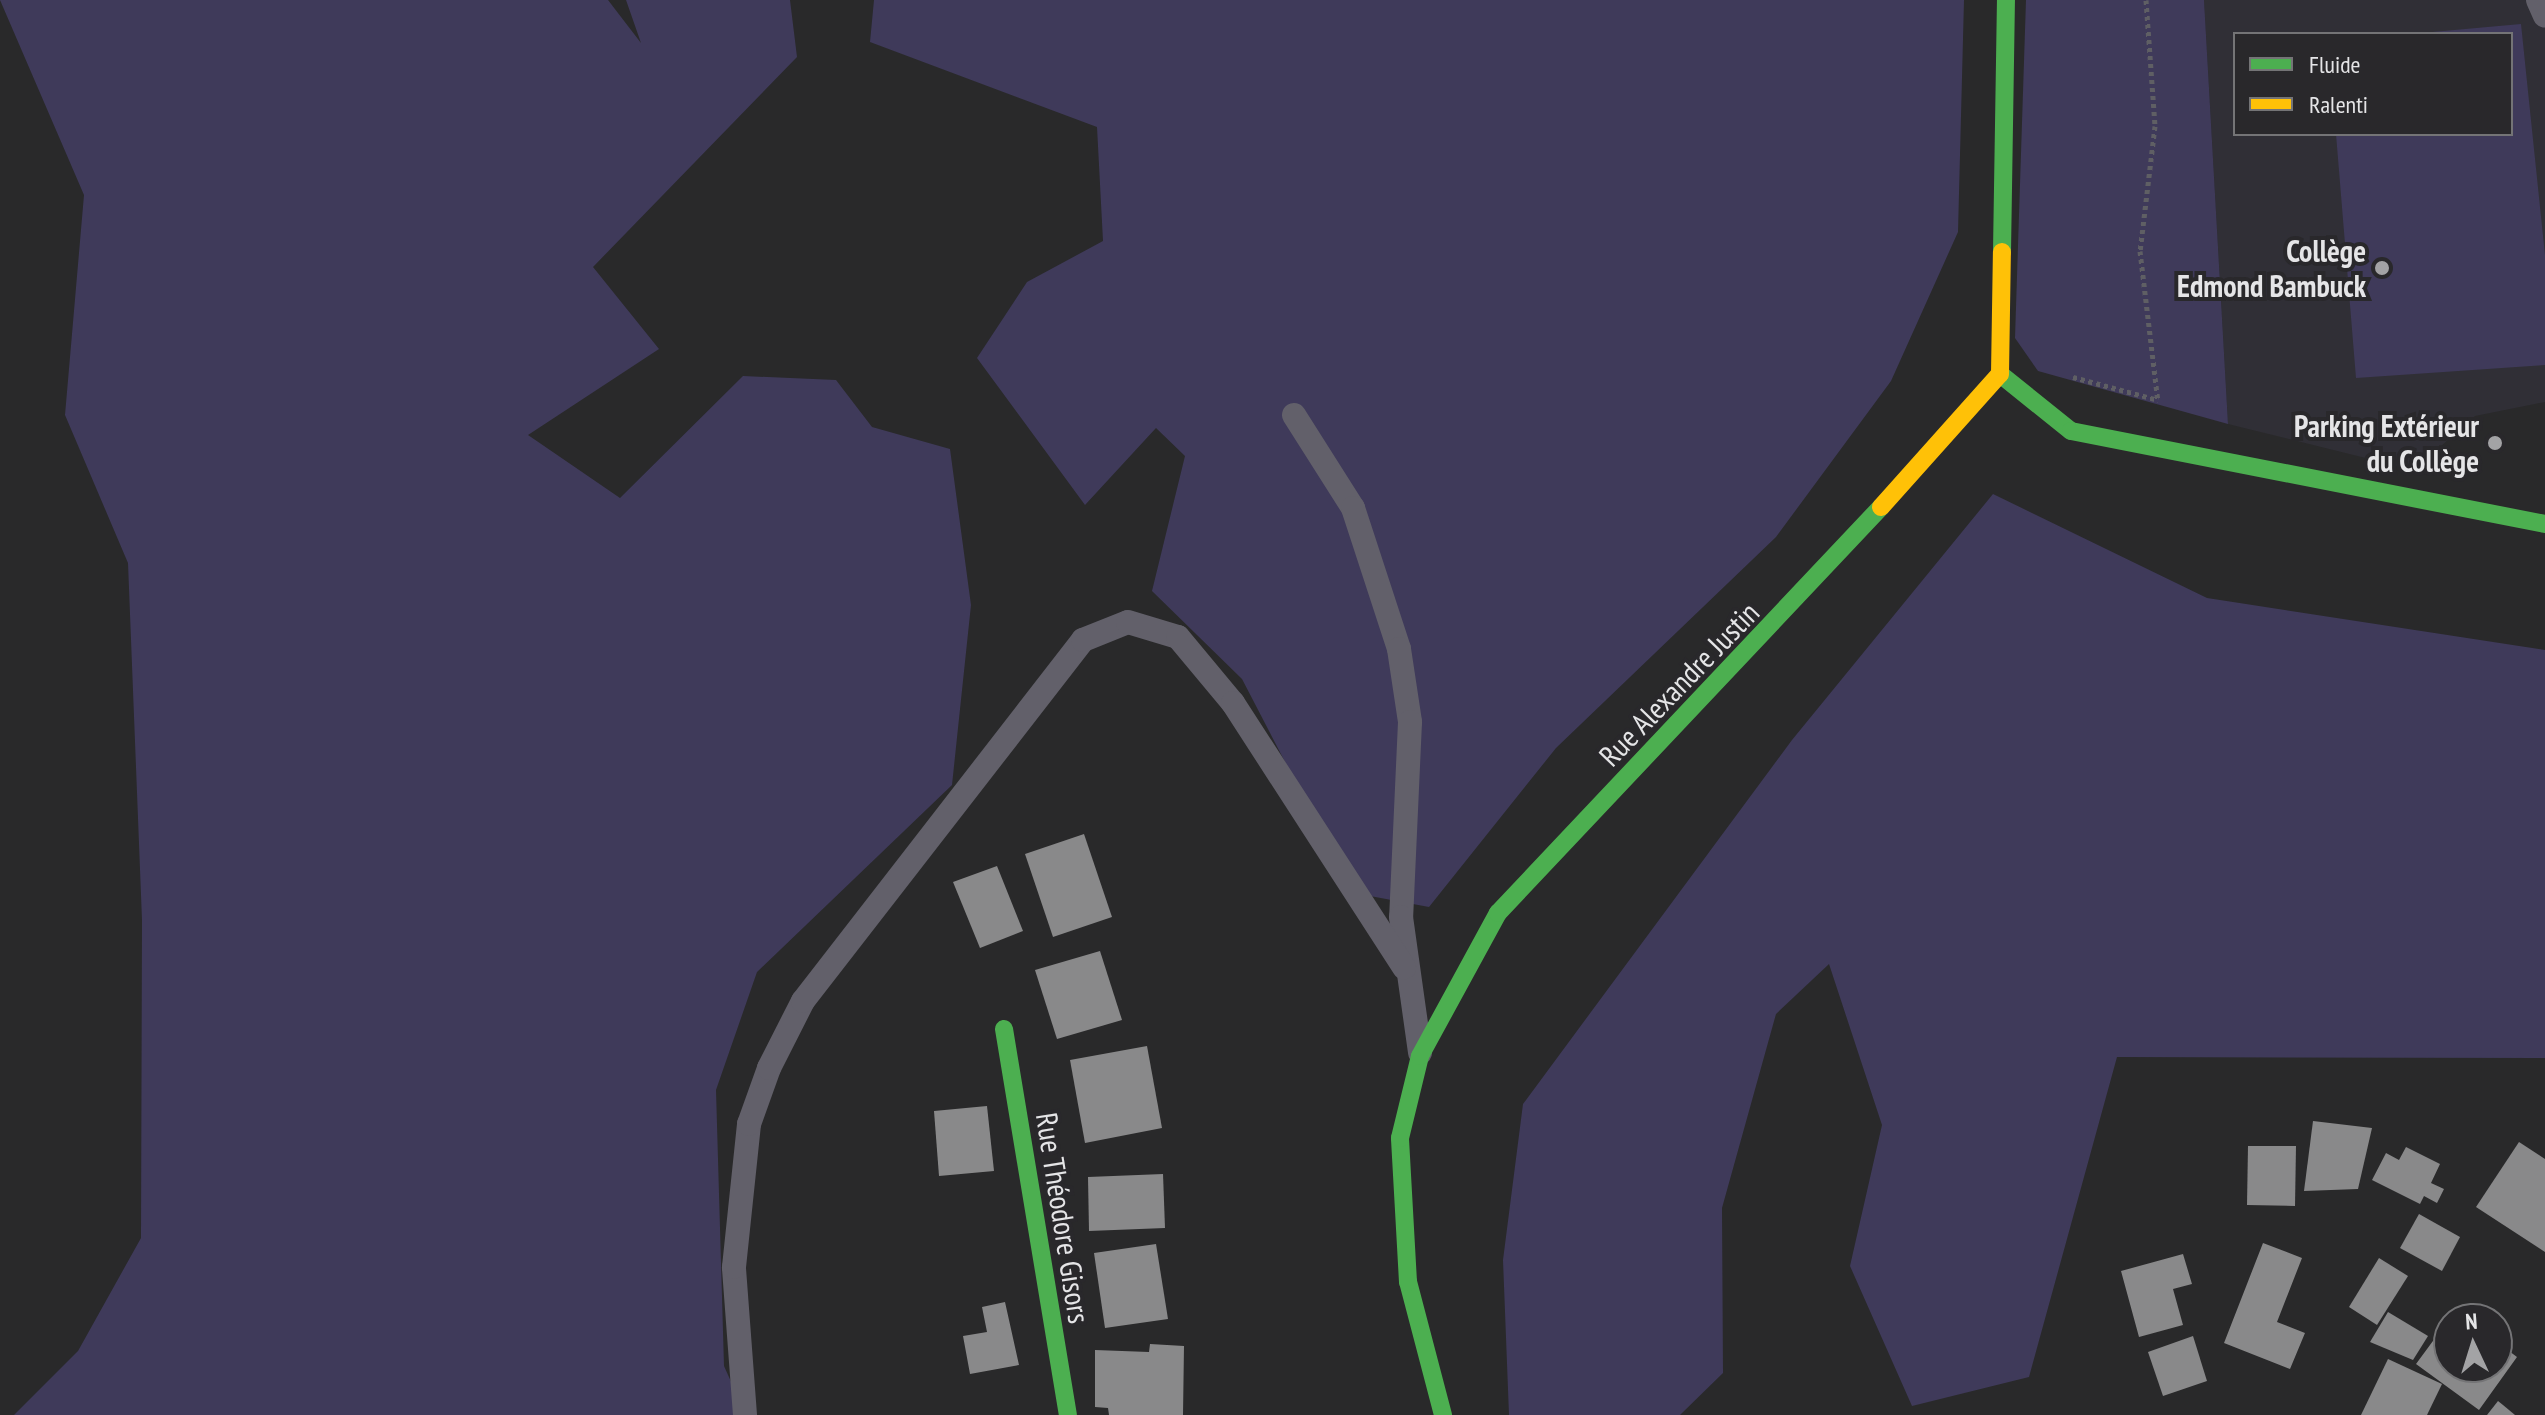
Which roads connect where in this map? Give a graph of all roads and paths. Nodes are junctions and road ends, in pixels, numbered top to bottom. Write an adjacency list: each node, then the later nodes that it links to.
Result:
1 (2006, 0): 5 (street)
2 (2146, 0): 7 (path)
3 (2538, 0): 4 (lane)
4 (2545, 16)
5 (2000, 374): 9 (street); 13 (street, Rue Alexandre Justin)
6 (2068, 376): 7 (path)
7 (2158, 400): 9 (path)
8 (1294, 415): 11 (lane)
9 (2160, 450): 10 (street)
10 (2545, 524)
11 (1404, 967): 13 (lane); 14 (lane)
12 (1004, 1029): 15 (street, Rue Théodore Gisors)
13 (1420, 1056): 16 (street, Rue Alexandre Justin)
14 (745, 1415)
15 (1068, 1415)
16 (1443, 1415)

